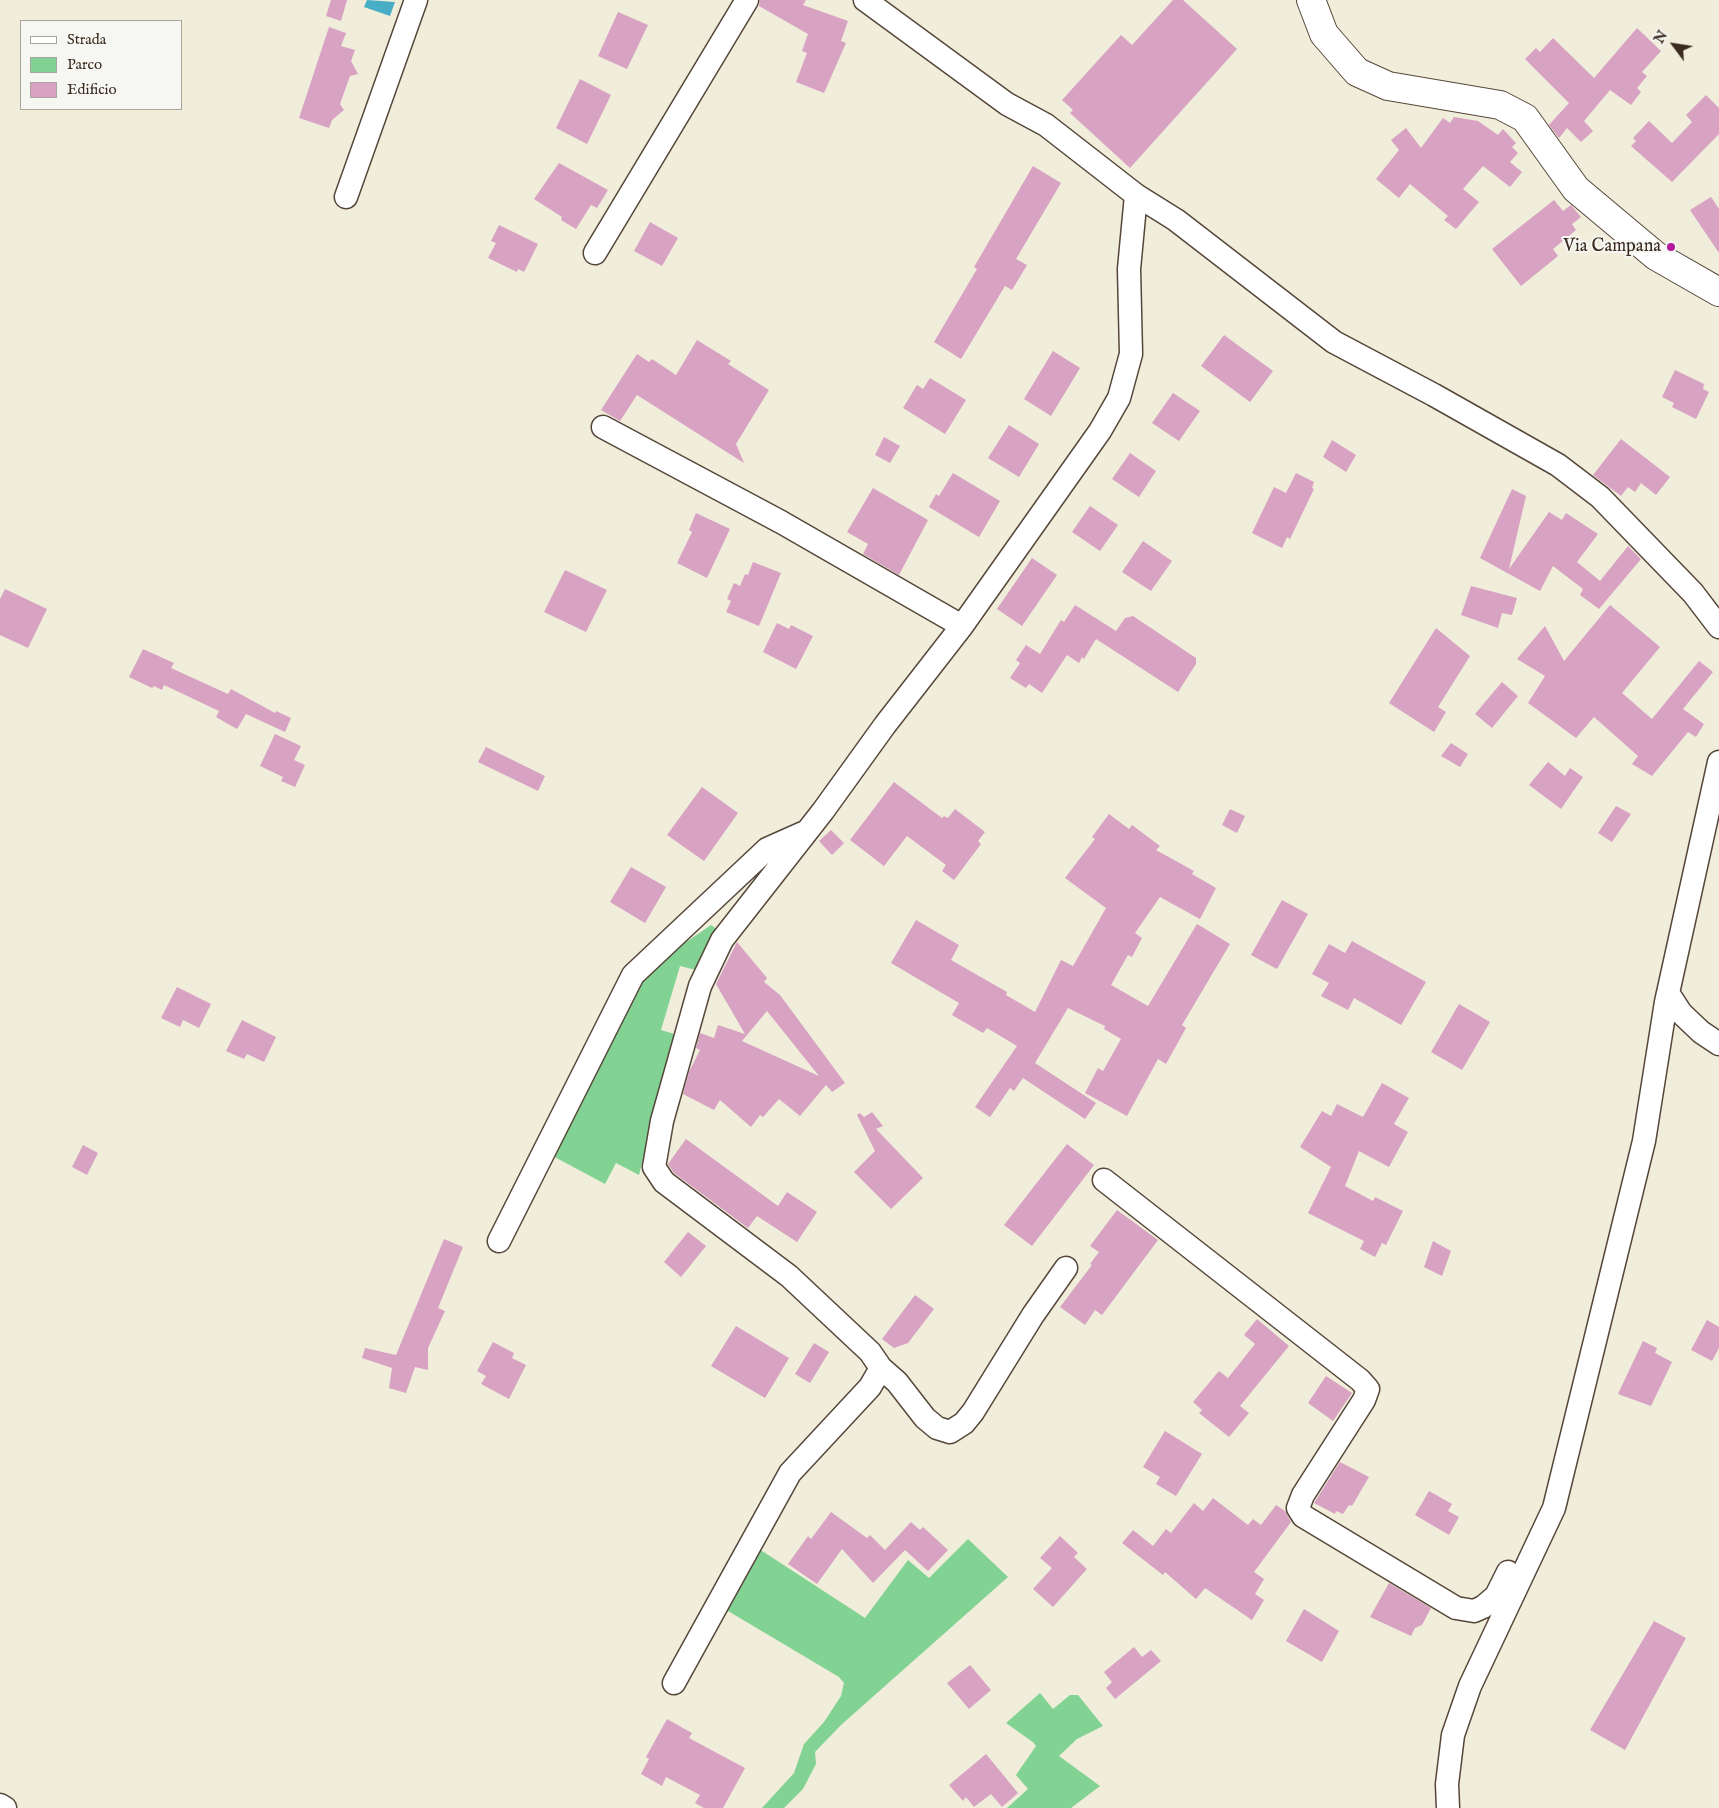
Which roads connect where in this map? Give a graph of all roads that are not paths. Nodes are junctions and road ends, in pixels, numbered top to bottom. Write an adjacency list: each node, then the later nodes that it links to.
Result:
1 (416, 0): 6 (street)
2 (747, 0): 7 (street)
3 (865, 0): 5 (street)
4 (1311, 0): 8 (main road)
5 (1136, 195): 10 (street); 11 (street)
6 (346, 197)
7 (595, 253)
8 (1719, 292)
9 (603, 427): 10 (street)
10 (962, 626): 13 (street)
11 (1719, 627)
12 (1719, 762): 14 (street)
13 (806, 832): 17 (street); 19 (street)
14 (1668, 993): 15 (street); 20 (street)
15 (1719, 1044)
16 (1104, 1180): 20 (street)
17 (499, 1241)
18 (1066, 1268): 19 (street)
19 (881, 1368): 21 (street)
20 (1554, 1508): 24 (street)
21 (674, 1683)
22 (0, 1805): 23 (street)
23 (5, 1808)
24 (1448, 1808)

